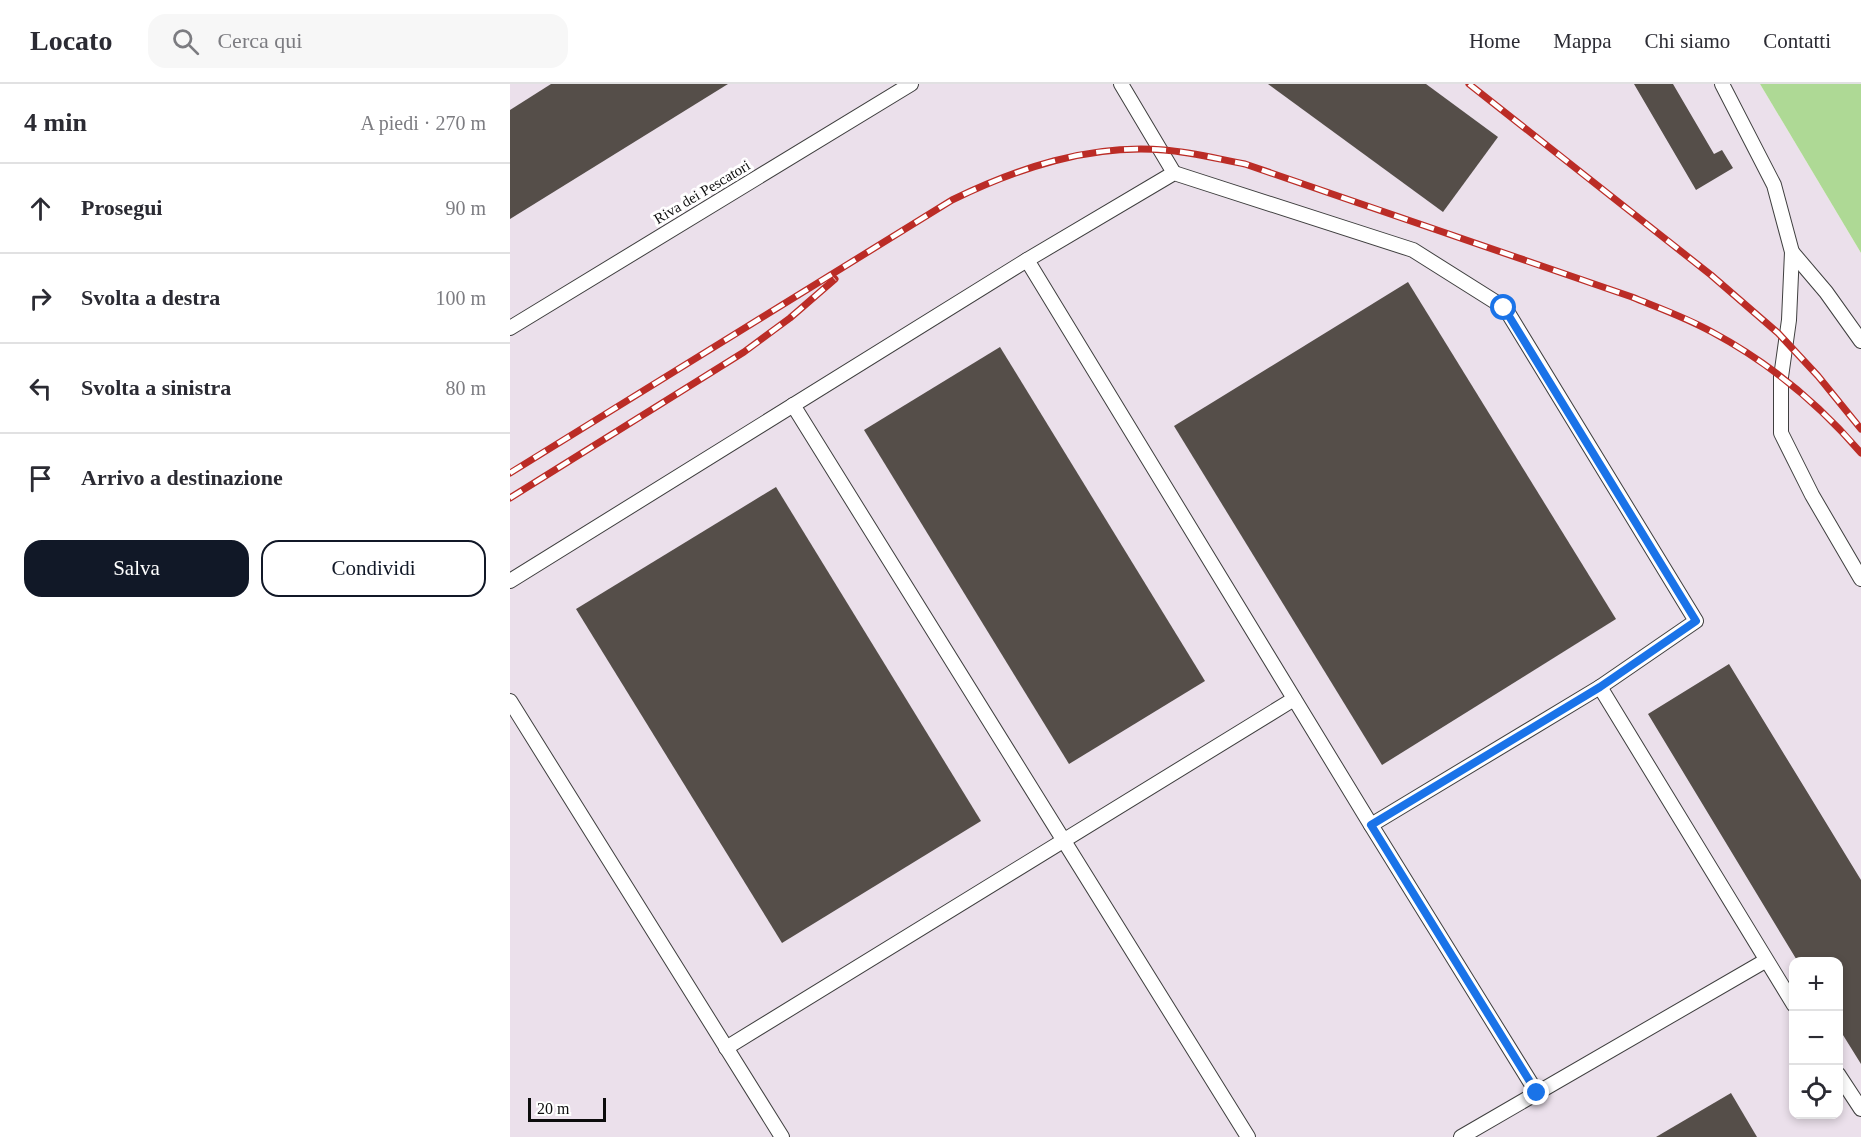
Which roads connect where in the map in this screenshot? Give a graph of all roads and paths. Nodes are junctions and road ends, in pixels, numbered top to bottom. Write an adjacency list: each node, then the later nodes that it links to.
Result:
1 (911, 84): 7 (lane, Riva dei Pescatori)
2 (1121, 84): 4 (lane)
3 (1722, 84): 5 (lane)
4 (1174, 173): 6 (lane); 12 (lane)
5 (1792, 252): 8 (lane); 10 (lane)
6 (1027, 260): 9 (lane); 13 (lane)
7 (510, 328)
8 (1861, 340)
9 (793, 405): 11 (lane); 16 (lane)
10 (1861, 579)
11 (510, 581)
12 (1600, 687): 15 (lane); 17 (lane)
13 (1294, 699): 15 (lane); 16 (lane)
14 (510, 701): 19 (lane)
15 (1371, 825): 21 (lane)
16 (1063, 841): 19 (lane); 24 (lane)
17 (1765, 961): 18 (lane); 21 (lane)
18 (1789, 997)
19 (726, 1048): 23 (lane)
20 (1843, 1080): 22 (lane)
21 (1537, 1093): 25 (lane)
22 (1861, 1109)
23 (782, 1137)
24 (1248, 1137)
25 (1461, 1137)

